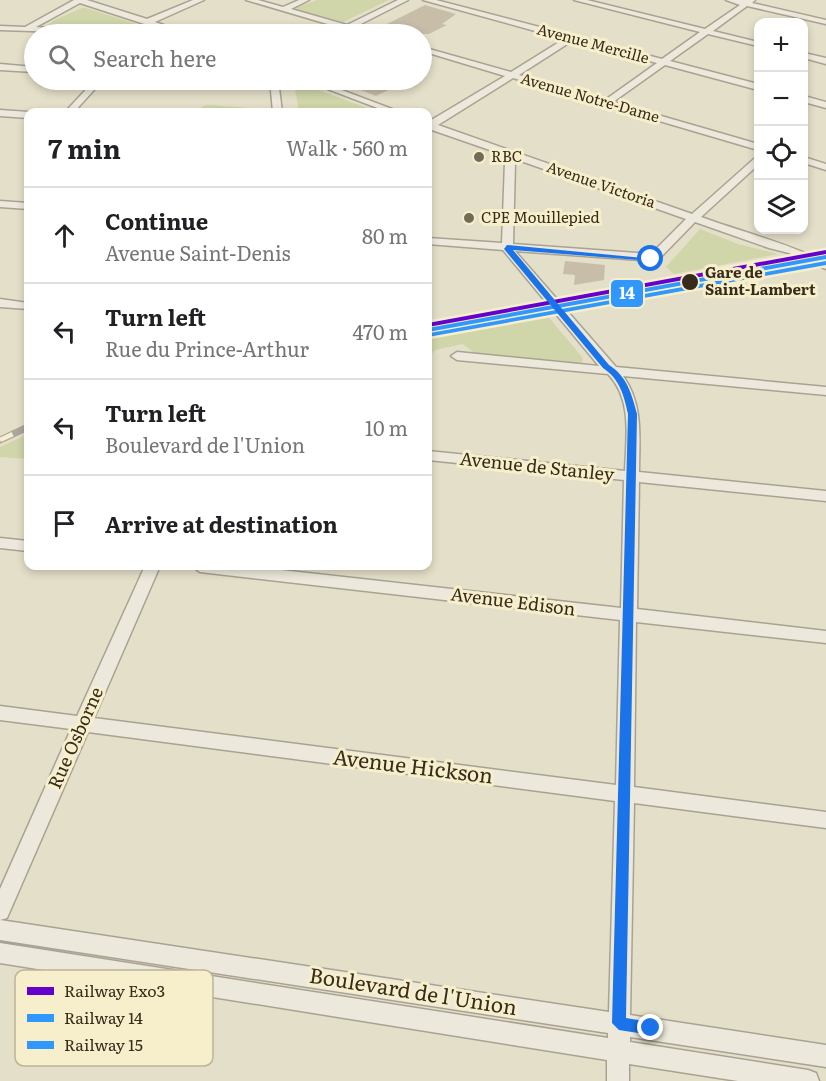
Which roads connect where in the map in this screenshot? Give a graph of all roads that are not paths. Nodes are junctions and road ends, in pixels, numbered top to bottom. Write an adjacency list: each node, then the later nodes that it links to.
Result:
1 (79, 0): 11 (street); 13 (street)
2 (200, 0): 11 (street)
3 (250, 0): 10 (street)
4 (305, 0): 10 (street)
5 (404, 0): 16 (street)
6 (428, 0): 20 (street, Avenue Mercille)
7 (578, 0): 19 (street)
8 (730, 0): 9 (street)
9 (749, 2): 12 (street); 19 (street)
10 (283, 10): 15 (street)
11 (147, 22): 14 (street)
12 (826, 22)
13 (36, 24)
14 (153, 24)
15 (334, 24)
16 (356, 24)
17 (0, 28): 18 (street)
18 (24, 30)
19 (706, 32): 21 (street); 25 (street)
20 (571, 38): 25 (street, Avenue Mercille); 28 (street)
21 (754, 43)
22 (432, 52): 28 (street, Avenue Notre-Dame)
23 (808, 57): 24 (street)
24 (826, 61)
25 (664, 62): 29 (street, Avenue Mercille); 34 (street)
26 (0, 67): 27 (street)
27 (24, 69)
28 (512, 75): 34 (street, Avenue Notre-Dame); 41 (street)
29 (754, 86)
30 (90, 90): 36 (street)
31 (278, 90): 37 (street)
32 (335, 90): 38 (street)
33 (808, 100): 35 (street)
34 (606, 103): 43 (street, Avenue Notre-Dame)
35 (826, 105)
36 (73, 108)
37 (278, 108)
38 (384, 108)
39 (0, 113): 40 (street)
40 (24, 115)
41 (432, 124)
42 (432, 127): 44 (street, Avenue Victoria)
43 (754, 146)
44 (517, 155): 50 (street, Avenue Victoria); 52 (street)
45 (808, 161): 47 (street)
46 (754, 164): 50 (street)
47 (826, 166)
48 (0, 204): 49 (street)
49 (24, 207)
50 (694, 218): 52 (street); 53 (street, Avenue Victoria)
51 (432, 241): 52 (street)
52 (507, 248): 57 (street)
53 (826, 266)
54 (0, 303): 55 (street)
55 (24, 306)
56 (457, 356): 57 (street)
57 (613, 371): 58 (street); 60 (street)
58 (826, 391)
59 (432, 456): 60 (street, Avenue de Stanley)
60 (631, 476): 61 (street, Avenue de Stanley); 66 (street)
61 (826, 496)
62 (0, 543): 63 (street)
63 (24, 546)
64 (150, 570): 69 (street, Rue Osborne)
65 (235, 570): 66 (street, Avenue Edison)
66 (628, 615): 67 (street, Avenue Edison); 70 (street)
67 (826, 637)
68 (0, 713): 69 (street, Avenue Hickson)
69 (82, 724): 70 (street, Avenue Hickson); 72 (street, Rue Osborne)
70 (624, 794): 71 (street, Avenue Hickson); 77 (street)
71 (826, 820)
72 (0, 911)
73 (0, 930): 77 (street, Boulevard de l'Union)
74 (0, 953): 75 (street, Boulevard de l'Union)
75 (106, 970)
76 (213, 987): 78 (street, Boulevard de l'Union)
77 (619, 1023): 78 (street); 79 (street, Boulevard de l'Union)
78 (619, 1052): 80 (street); 81 (street, Boulevard de l'Union)
79 (826, 1056)
80 (618, 1081)
81 (808, 1081)

